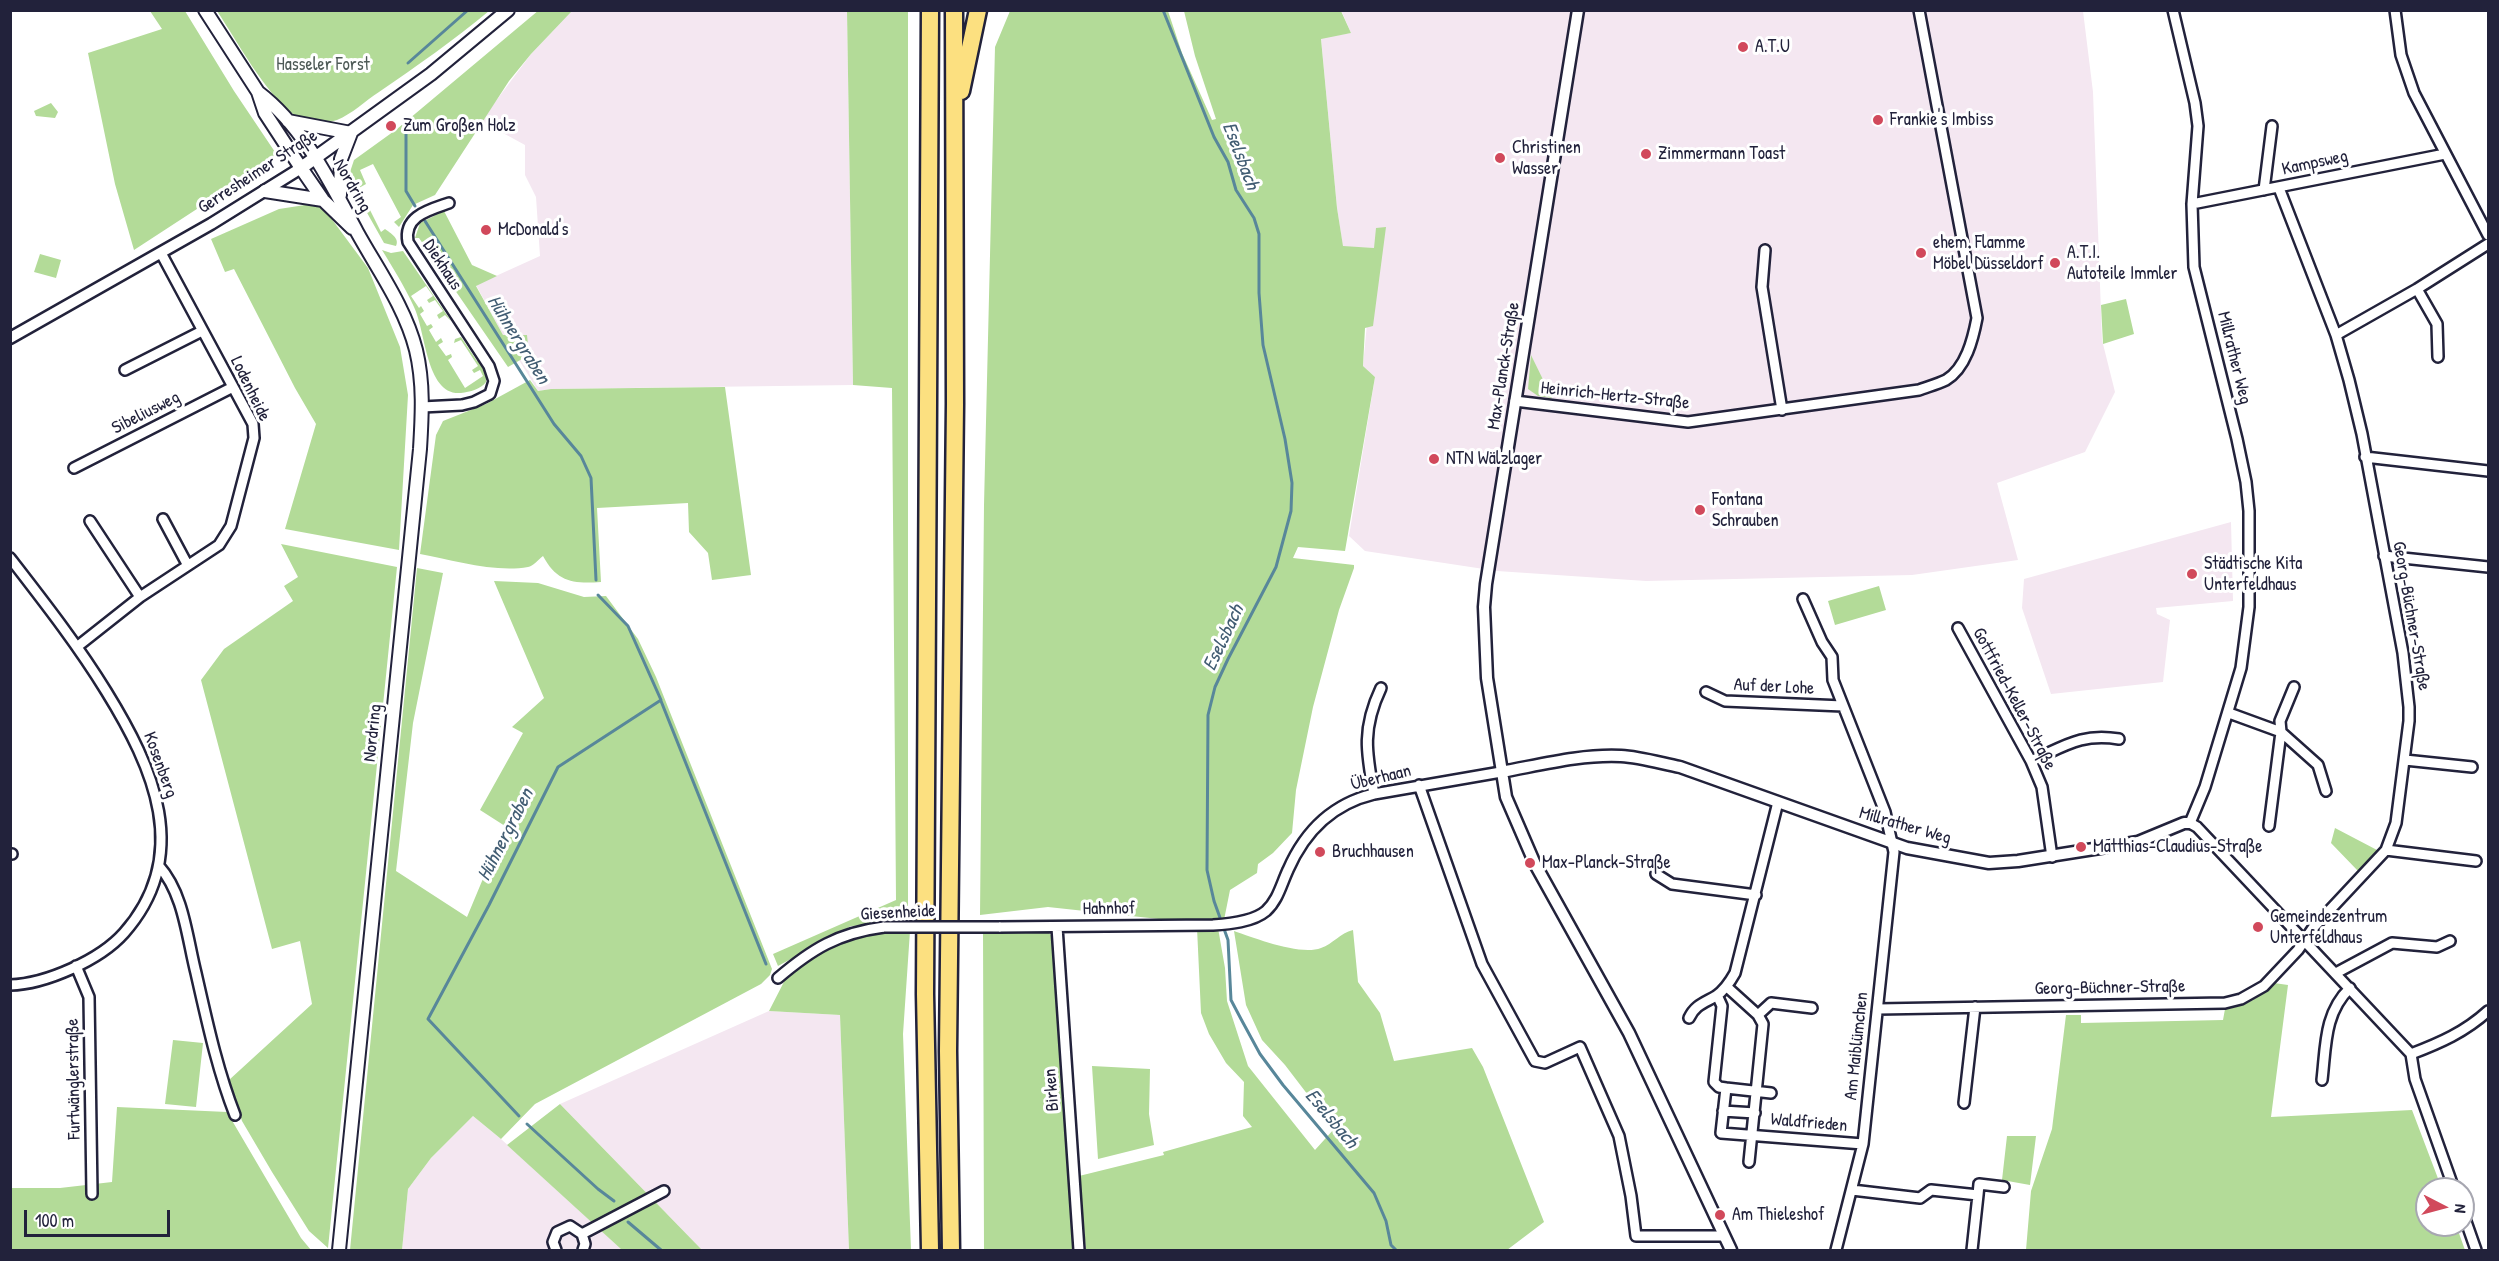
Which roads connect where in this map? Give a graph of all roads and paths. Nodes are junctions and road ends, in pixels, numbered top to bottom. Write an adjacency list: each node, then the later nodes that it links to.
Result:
1 (205, 10): 11 (main road)
2 (508, 10): 15 (main road, Gerresheimer Straße)
3 (920, 10): 12 (highway)
4 (930, 10): 12 (highway)
5 (954, 10): 16 (highway)
6 (978, 10): 16 (highway)
7 (1578, 10): 39 (street, Max-Planck-Straße)
8 (1919, 10): 41 (street, Heinrich-Hertz-Straße)
9 (2173, 10): 26 (street, Millrather Weg)
10 (2395, 10): 17 (street)
11 (258, 92): 13 (main road, Nordring); 19 (main road, Nordring)
12 (929, 100): 120 (highway)
13 (288, 121): 15 (main road); 18 (main road, Nordring)
14 (2271, 126): 21 (street)
15 (351, 133): 18 (main road, Gerresheimer Straße); 23 (main road)
16 (953, 133): 121 (highway)
17 (2445, 153): 20 (street, Kampsweg); 28 (street)
18 (315, 158): 19 (main road, Gerresheimer Straße); 23 (main road, Nordring)
19 (301, 168): 22 (street, Gerresheimer Straße); 24 (main road, Nordring)
20 (2279, 188): 21 (street, Kampsweg); 34 (street, Georg-Büchner-Straße)
21 (2264, 190): 26 (street, Kampsweg)
22 (266, 191): 24 (main road); 31 (street, Gerresheimer Straße)
23 (341, 199): 27 (main road, Nordring)
24 (323, 200): 27 (main road, Nordring)
25 (449, 202): 40 (street, Diekhaus)
26 (2192, 204): 59 (street, Millrather Weg)
27 (358, 232): 40 (main road, Nordring)
28 (2488, 235)
29 (2488, 244): 32 (street)
30 (1765, 250): 41 (street)
31 (161, 253): 33 (street, Lodenheide); 35 (street, Gerresheimer Straße)
32 (2418, 289): 34 (street); 36 (street)
33 (202, 331): 37 (street); 38 (street, Lodenheide)
34 (2336, 335): 42 (street, Georg-Büchner-Straße)
35 (10, 338)
36 (2438, 357)
37 (125, 370)
38 (233, 387): 43 (street, Sibeliusweg); 49 (street, Lodenheide)
39 (1515, 402): 41 (street, Heinrich-Hertz-Straße); 65 (street, Max-Planck-Straße)
40 (422, 407): 117 (main road, Nordring)
41 (1782, 410)
42 (2365, 457): 44 (street); 47 (street, Georg-Büchner-Straße)
43 (74, 468)
44 (2488, 471)
45 (163, 519): 49 (street)
46 (90, 521): 51 (street)
47 (2384, 555): 50 (street); 62 (street, Georg-Büchner-Straße)
48 (10, 558): 54 (street, Kosenberg)
49 (187, 564): 51 (street, Lodenheide)
50 (2488, 567)
51 (140, 597): 54 (street, Lodenheide)
52 (1803, 599): 58 (street, Am Maiblümchen)
53 (1958, 628): 63 (street, Gottfried-Keller-Straße)
54 (78, 646): 76 (street, Kosenberg)
55 (2294, 687): 60 (street)
56 (1381, 688): 68 (street)
57 (1706, 692): 58 (street, Auf der Lohe)
58 (1843, 706): 72 (street, Am Maiblümchen)
59 (2229, 714): 60 (street); 70 (street, Millrather Weg)
60 (2281, 732): 67 (street); 71 (street)
61 (2119, 739): 63 (street)
62 (2405, 760): 64 (street); 73 (street, Georg-Büchner-Straße)
63 (2031, 761): 74 (street, Gottfried-Keller-Straße)
64 (2472, 767)
65 (1501, 772): 66 (street, Überhaan); 69 (street, Millrather Weg); 116 (street, Max-Planck-Straße)
66 (1419, 785): 68 (street, Überhaan); 116 (street)
67 (2326, 791)
68 (1374, 794): 79 (street, Überhaan)
69 (1778, 802): 72 (street, Millrather Weg); 78 (street)
70 (2190, 823): 74 (street, Millrather Weg); 82 (street)
71 (2269, 826)
72 (1893, 843): 74 (street, Millrather Weg); 93 (street, Am Maiblümchen)
73 (2386, 850): 75 (street); 82 (street, Georg-Büchner-Straße)
74 (2052, 856)
75 (2476, 861)
76 (159, 867): 84 (street); 105 (street)
77 (1656, 874): 78 (street)
78 (1756, 895): 88 (street)
79 (1225, 924): 81 (street, Hahnhof)
80 (999, 927): 81 (street, Hahnhof); 86 (street, Giesenheide, bridge)
81 (1057, 927): 122 (street, Birken)
82 (2304, 940): 85 (street); 91 (street, Georg-Büchner-Straße)
83 (2450, 941): 85 (street)
84 (76, 966): 87 (street); 113 (street, Furtwänglerstraße)
85 (2336, 973): 89 (street)
86 (778, 978)
87 (10, 985)
88 (1727, 987): 90 (street); 95 (street)
89 (2350, 988): 97 (street); 98 (street)
90 (1717, 995): 96 (street); 99 (street)
91 (1975, 1007): 93 (street, Georg-Büchner-Straße); 102 (street)
92 (1812, 1008): 95 (street)
93 (1878, 1009): 107 (street, Am Maiblümchen)
94 (2488, 1011): 97 (street)
95 (1758, 1015): 100 (street, Waldfrieden)
96 (1689, 1018)
97 (2411, 1054): 109 (street)
98 (2322, 1080)
99 (1726, 1088): 100 (street, Waldfrieden); 103 (street, Waldfrieden)
100 (1757, 1092): 101 (street, Waldfrieden); 104 (street, Waldfrieden)
101 (1771, 1093)
102 (1964, 1102)
103 (1724, 1111): 104 (street, Waldfrieden); 106 (street, Waldfrieden)
104 (1755, 1113): 106 (street, Waldfrieden)
105 (235, 1115)
106 (1752, 1135): 107 (street, Waldfrieden); 108 (street, Waldfrieden)
107 (1863, 1144): 111 (street, Am Maiblümchen)
108 (1749, 1162)
109 (2450, 1177)
110 (2004, 1187): 114 (street)
111 (1852, 1190): 114 (street); 124 (street, Am Maiblümchen)
112 (664, 1191): 115 (street)
113 (92, 1194)
114 (1978, 1195): 125 (street)
115 (582, 1234): 118 (street); 119 (street)
116 (1724, 1236): 123 (street, Max-Planck-Straße)
117 (339, 1251)
118 (556, 1251)
119 (582, 1251)
120 (930, 1251)
121 (951, 1251)
122 (1079, 1251)
123 (1731, 1251)
124 (1836, 1251)
125 (1972, 1251)

